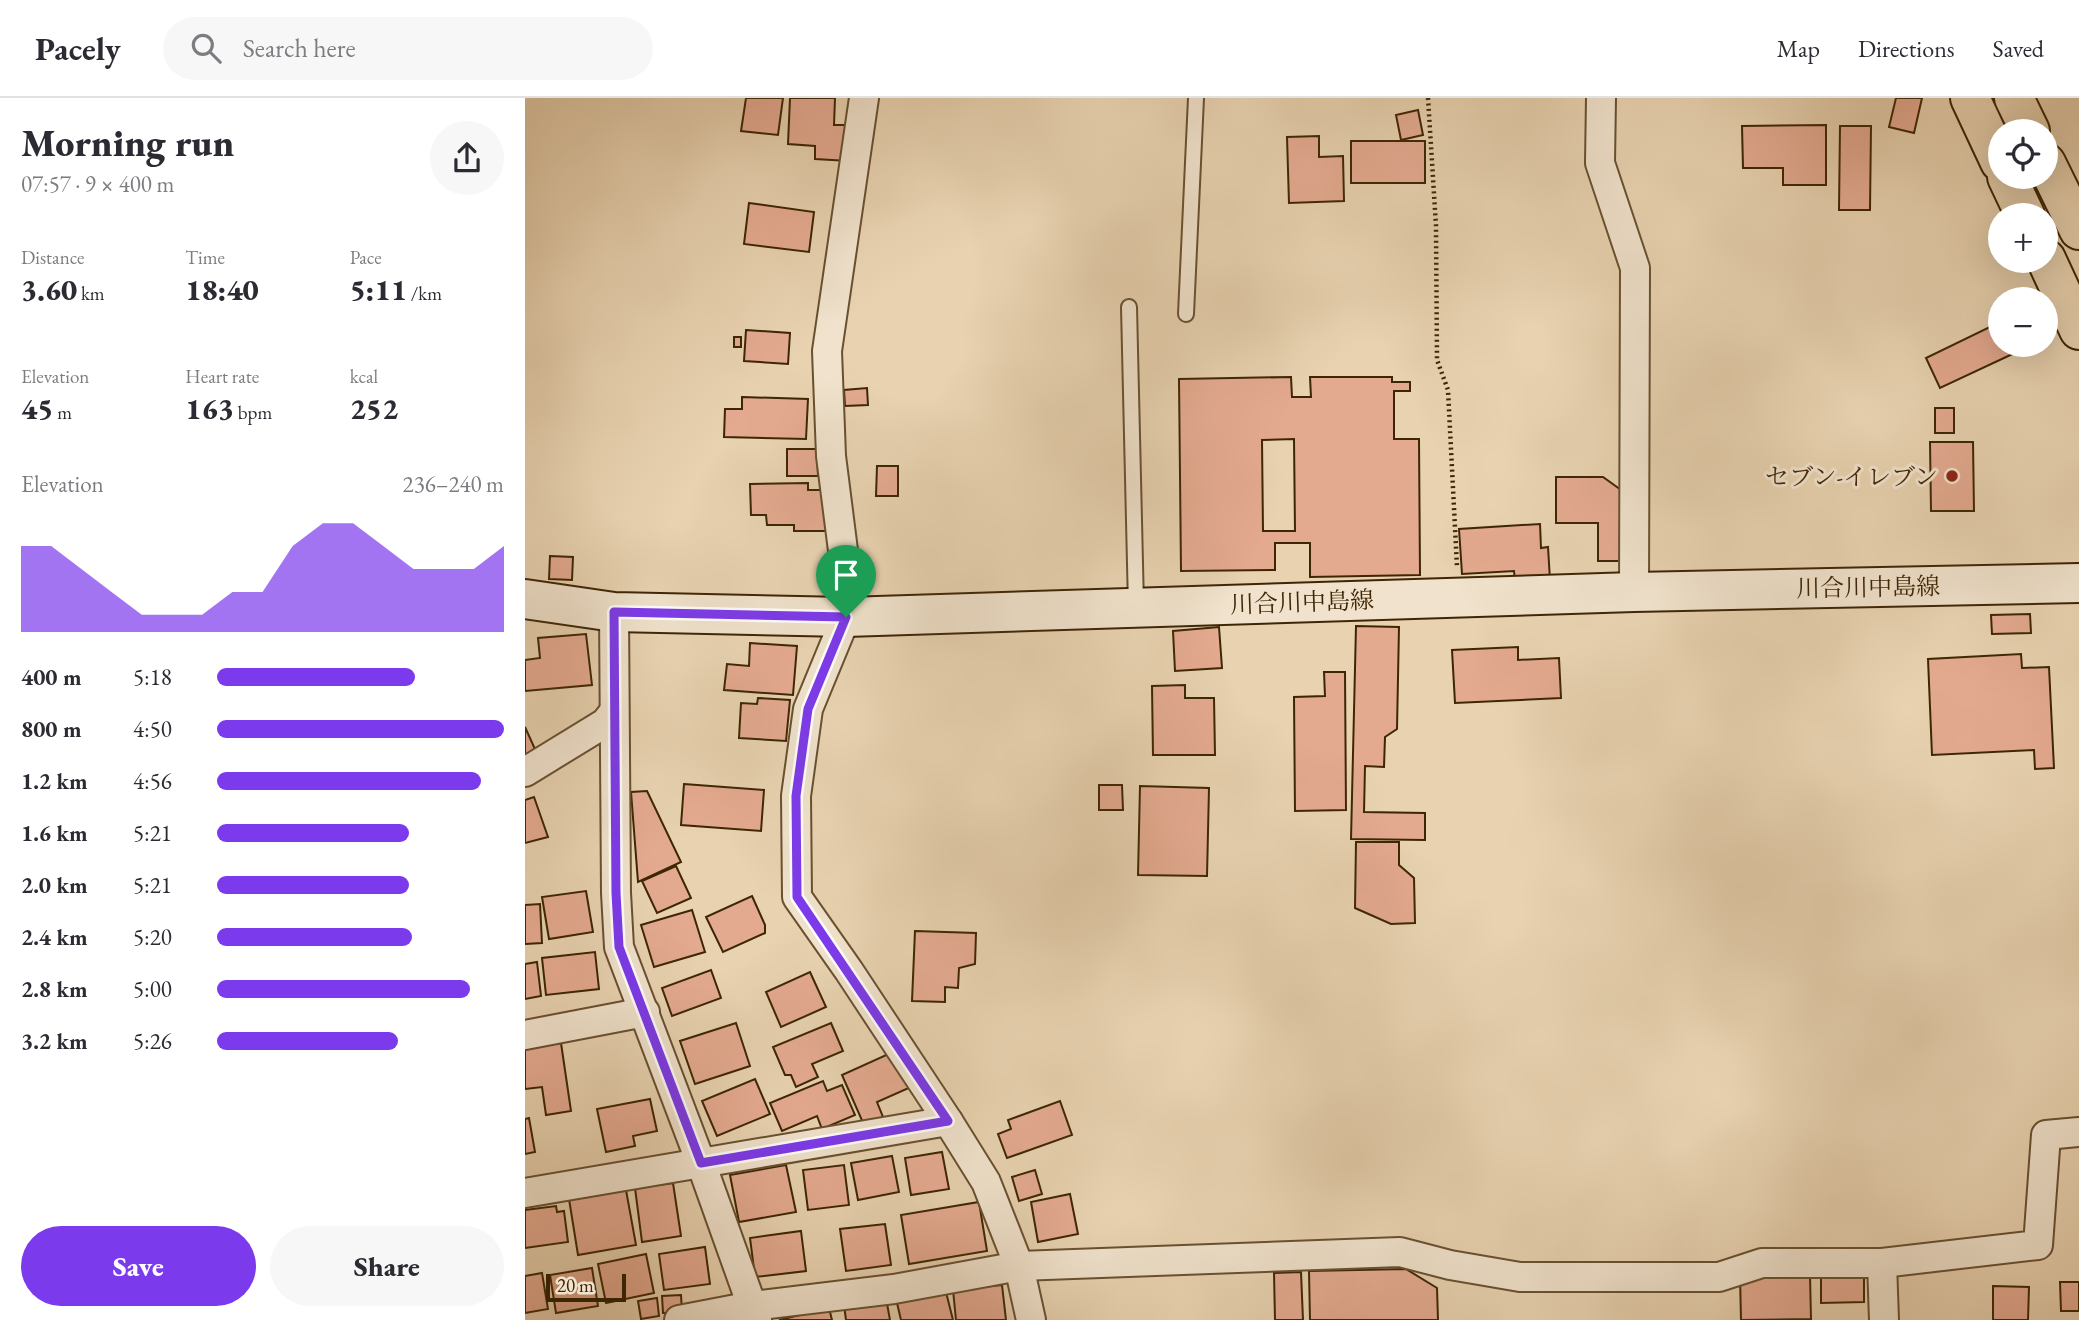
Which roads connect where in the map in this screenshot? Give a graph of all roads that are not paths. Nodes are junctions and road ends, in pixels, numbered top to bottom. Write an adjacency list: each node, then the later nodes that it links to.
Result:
1 (864, 98): 19 (street)
2 (1196, 98): 12 (lane)
3 (1601, 98): 15 (street)
4 (1970, 98): 7 (main road)
5 (2014, 98): 6 (main road)
6 (2024, 119)
7 (1988, 136)
8 (2058, 187): 9 (main road)
9 (2079, 230)
10 (2053, 273): 13 (main road)
11 (1129, 307): 17 (lane)
12 (1186, 314)
13 (2079, 330)
14 (2079, 583): 15 (main road, 川合川中島線)
15 (1634, 592): 17 (main road, 川合川中島線)
16 (525, 599): 18 (main road, 川合川中島線)
17 (1136, 608): 19 (main road, 川合川中島線)
18 (614, 612): 19 (main road, 川合川中島線); 20 (street)
19 (846, 617): 24 (street)
20 (613, 713): 21 (street); 22 (street)
21 (525, 772)
22 (645, 1012): 23 (street); 26 (street)
23 (525, 1035)
24 (948, 1121): 26 (street); 29 (street)
25 (2079, 1132): 28 (street)
26 (701, 1163): 27 (street); 30 (street)
27 (525, 1194)
28 (1882, 1264): 29 (street); 33 (street)
29 (1019, 1266): 30 (street); 32 (street)
30 (755, 1313): 31 (street)
31 (679, 1320)
32 (1031, 1320)
33 (1884, 1320)

